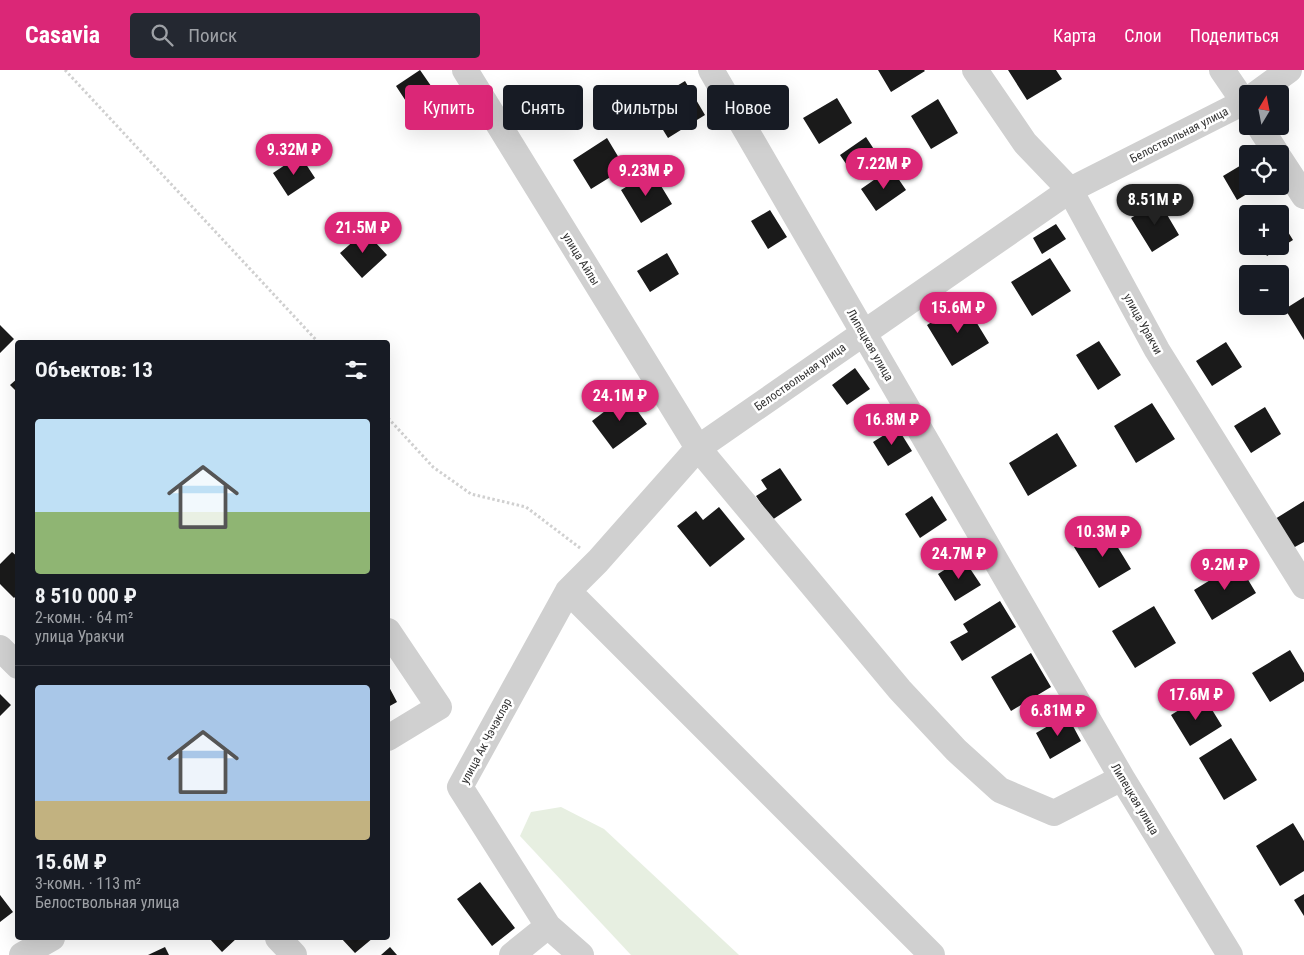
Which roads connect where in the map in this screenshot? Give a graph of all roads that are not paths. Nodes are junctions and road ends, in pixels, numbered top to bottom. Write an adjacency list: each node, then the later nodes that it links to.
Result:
1 (465, 70): 13 (street, улица Айлы)
2 (710, 70): 12 (street, Липецкая улица)
3 (975, 70): 10 (street, улица Уракчи)
4 (1222, 70): 7 (street)
5 (1289, 70): 6 (street, Белоствольная улица)
6 (1270, 85)
7 (1239, 90)
8 (1239, 106): 10 (street, Белоствольная улица)
9 (1289, 173): 11 (street)
10 (1070, 190): 12 (street, Белоствольная улица); 14 (street, улица Уракчи)
11 (1304, 196)
12 (863, 334): 13 (street, Белоствольная улица); 18 (street, Липецкая улица)
13 (698, 448): 15 (street, Белоствольная улица); 18 (street, улица Айлы)
14 (1304, 586)
15 (568, 591): 19 (street, улица Ак Чэчэклэр); 26 (street)
16 (390, 634): 17 (street)
17 (390, 737)
18 (1122, 778): 27 (street, Липецкая улица)
19 (548, 926): 24 (street); 25 (street, улица Ак Чэчэклэр)
20 (48, 940): 22 (street)
21 (280, 940): 23 (street)
22 (22, 955)
23 (294, 955)
24 (512, 955)
25 (581, 955)
26 (932, 955)
27 (1230, 955)

